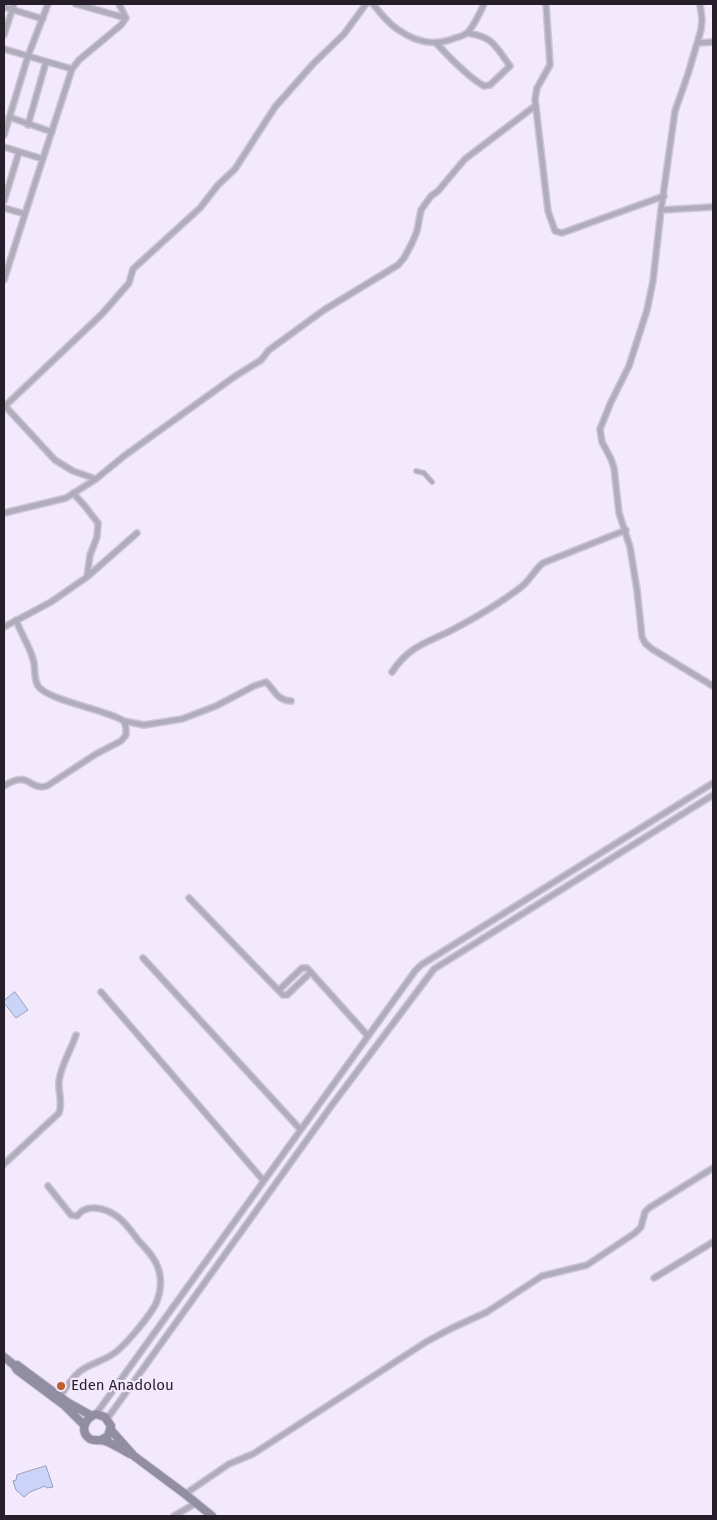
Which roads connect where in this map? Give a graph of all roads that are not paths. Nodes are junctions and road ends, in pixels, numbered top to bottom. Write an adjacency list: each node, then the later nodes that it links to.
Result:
1 (14, 4): 11 (street)
2 (48, 4): 13 (street)
3 (76, 4): 12 (street)
4 (119, 4): 12 (street)
5 (366, 4): 39 (street)
6 (372, 4): 18 (street)
7 (484, 4): 14 (street)
8 (546, 4): 23 (street)
9 (700, 4): 17 (street)
10 (4, 7): 11 (street)
11 (12, 10): 13 (street); 15 (street)
12 (126, 18): 22 (street)
13 (43, 19): 20 (street)
14 (467, 33): 18 (street); 18 (street)
15 (4, 35)
16 (713, 42): 17 (street)
17 (698, 43): 32 (street)
18 (437, 44)
19 (4, 49): 20 (street)
20 (28, 56): 21 (street); 24 (street)
21 (46, 62): 22 (street); 25 (street)
22 (72, 70): 27 (street)
23 (535, 106): 32 (street); 41 (street)
24 (9, 117): 25 (street); 26 (street)
25 (28, 125): 27 (street)
26 (5, 128): 28 (street)
27 (52, 132): 31 (street)
28 (4, 135)
29 (4, 147): 30 (street)
30 (19, 152): 31 (street); 33 (street)
31 (43, 159): 37 (street)
32 (664, 196): 36 (street)
33 (4, 201)
34 (713, 207): 36 (street)
35 (4, 208): 37 (street)
36 (661, 210): 45 (street)
37 (25, 214): 38 (street)
38 (4, 280)
39 (5, 407): 41 (street)
40 (416, 471): 42 (street)
41 (96, 480): 43 (street)
42 (432, 482)
43 (73, 493): 44 (street); 47 (street)
44 (4, 513)
45 (626, 530): 50 (street); 51 (street)
46 (137, 533): 47 (street)
47 (87, 577): 48 (street)
48 (16, 620): 49 (street); 53 (street)
49 (4, 627)
50 (392, 672)
51 (713, 686)
52 (291, 701): 53 (street)
53 (124, 721): 55 (street)
54 (713, 783): 63 (street)
55 (4, 786)
56 (713, 795): 75 (street)
57 (188, 898): 60 (street)
58 (143, 958): 64 (street)
59 (311, 972): 60 (street); 60 (street); 63 (street)
60 (279, 990)
61 (101, 992): 67 (street)
62 (76, 1035): 65 (street)
63 (368, 1036): 64 (street)
64 (300, 1129): 67 (street)
65 (4, 1164)
66 (713, 1168): 80 (street)
67 (263, 1180): 74 (street)
68 (48, 1186): 73 (street)
69 (713, 1242): 70 (street)
70 (654, 1278)
71 (4, 1357): 72 (main road)
72 (14, 1365): 73 (main road); 76 (main road)
73 (60, 1396): 74 (main road)
74 (94, 1415): 75 (main road); 76 (main road)
75 (107, 1418): 77 (main road)
76 (84, 1424): 78 (main road)
77 (110, 1429): 78 (main road); 79 (main road)
78 (101, 1440): 79 (main road)
79 (134, 1456): 80 (main road)
80 (186, 1494): 81 (main road)
81 (196, 1503): 82 (street); 83 (main road)
82 (174, 1516)
83 (212, 1516)

